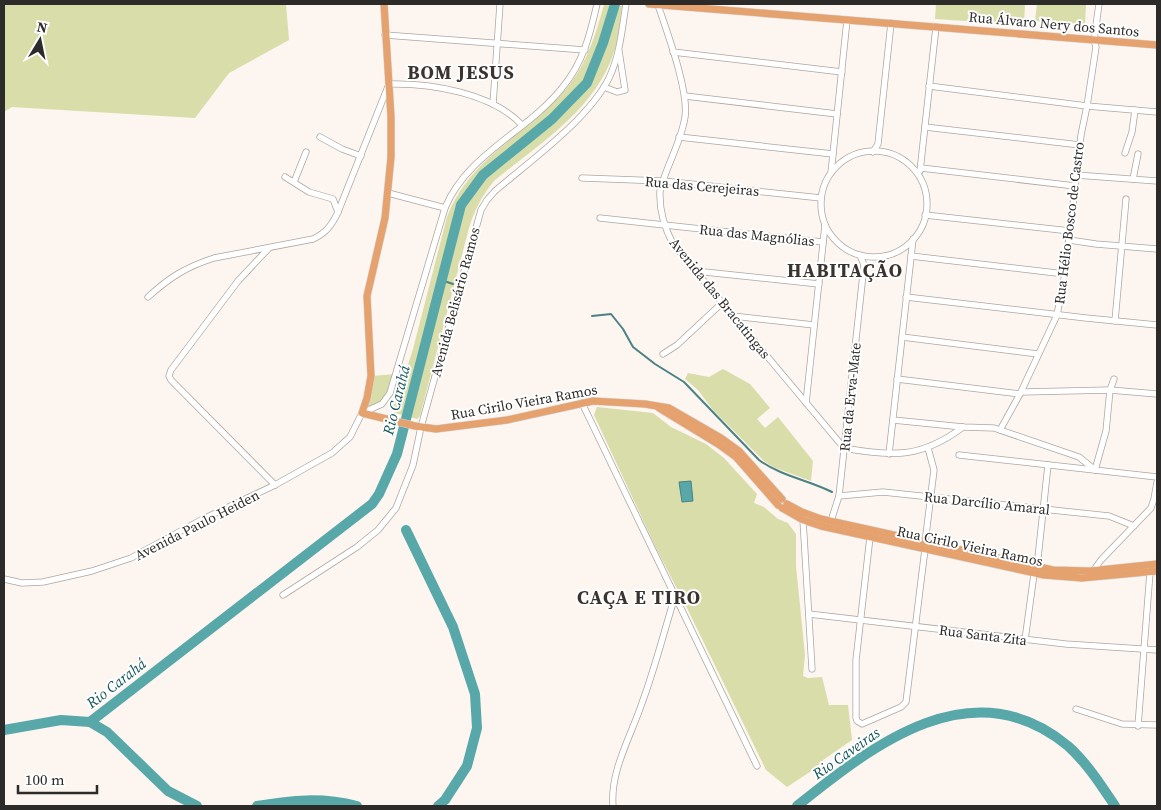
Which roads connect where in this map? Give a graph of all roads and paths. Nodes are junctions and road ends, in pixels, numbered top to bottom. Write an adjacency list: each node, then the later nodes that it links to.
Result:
1 (384, 4): 12 (main road)
2 (500, 4): 14 (street)
3 (597, 4): 17 (street)
4 (626, 4): 16 (street, Avenida Belisário Ramos)
5 (649, 4): 6 (main road, Rua Álvaro Nery dos Santos)
6 (658, 4): 8 (main road, Rua Álvaro Nery dos Santos); 18 (street, Avenida das Bracatingas)
7 (1099, 4): 13 (street, Rua Hélio Bosco de Castro)
8 (741, 7): 9 (main road, Rua Álvaro Nery dos Santos)
9 (847, 20): 10 (main road, Rua Álvaro Nery dos Santos); 19 (street)
10 (891, 23): 11 (main road, Rua Álvaro Nery dos Santos); 33 (street)
11 (936, 27): 13 (main road, Rua Álvaro Nery dos Santos); 21 (street)
12 (386, 35): 14 (street); 20 (main road)
13 (1094, 40): 15 (main road, Rua Álvaro Nery dos Santos); 25 (street, Rua Hélio Bosco de Castro)
14 (497, 44): 17 (street); 24 (street)
15 (1157, 45)
16 (619, 49): 22 (street, Avenida Belisário Ramos); 22 (street)
17 (585, 50): 29 (street)
18 (673, 52): 19 (street); 23 (street, Avenida das Bracatingas)
19 (842, 72): 28 (street)
20 (389, 84): 24 (street); 41 (street); 53 (main road)
21 (930, 86): 25 (street); 30 (street)
22 (604, 87): 96 (street, Avenida Belisário Ramos)
23 (685, 96): 28 (street); 32 (street, Avenida das Bracatingas)
24 (493, 104): 29 (street)
25 (1087, 106): 26 (street); 34 (street, Rua Hélio Bosco de Castro)
26 (1135, 110): 27 (street); 38 (street)
27 (1157, 112)
28 (837, 114): 39 (street)
29 (522, 125): 56 (street)
30 (925, 127): 34 (street); 42 (street)
31 (320, 137): 41 (street)
32 (679, 137): 39 (street); 49 (street, Avenida das Bracatingas)
33 (878, 144): 36 (street); 37 (street)
34 (1080, 145): 44 (street, Rua Hélio Bosco de Castro)
35 (306, 152): 51 (street)
36 (873, 152): 37 (street); 43 (street)
37 (882, 152): 47 (street)
38 (1125, 153)
39 (833, 154): 43 (street)
40 (1138, 154): 48 (street)
41 (361, 156): 57 (street)
42 (921, 168): 47 (street); 52 (street)
43 (831, 173): 54 (street)
44 (1076, 175): 48 (street); 52 (street, Rua Hélio Bosco de Castro)
45 (285, 177): 51 (street)
46 (582, 178): 49 (street, Rua das Cerejeiras)
47 (920, 178): 58 (street)
48 (1133, 179): 50 (street)
49 (663, 181): 54 (street, Rua das Cerejeiras); 60 (street, Avenida das Bracatingas)
50 (1157, 181)
51 (294, 182): 57 (street)
52 (1075, 186): 62 (street, Rua Hélio Bosco de Castro)
53 (388, 193): 56 (street); 94 (main road)
54 (821, 198): 61 (street)
55 (1126, 199): 66 (street)
56 (445, 208): 94 (street)
57 (338, 212): 67 (street)
58 (925, 215): 62 (street); 63 (street)
59 (600, 218): 60 (street, Rua das Magnólias)
60 (664, 225): 65 (street, Rua das Magnólias); 73 (street, Avenida das Bracatingas)
61 (825, 225): 65 (street); 69 (street)
62 (1070, 231): 64 (street, Rua Hélio Bosco de Castro)
63 (913, 239): 70 (street); 71 (street)
64 (1069, 240): 66 (street); 74 (street, Rua Hélio Bosco de Castro)
65 (823, 242): 75 (street)
66 (1121, 246): 68 (street); 81 (street)
67 (270, 248): 76 (street); 107 (street)
68 (1157, 249)
69 (860, 255): 71 (street); 72 (street, Rua da Erva-Mate)
70 (911, 256): 74 (street); 77 (street)
71 (871, 257): 72 (street)
72 (864, 265): 99 (street, Rua da Erva-Mate)
73 (695, 271): 75 (street); 78 (street, Avenida das Bracatingas)
74 (1065, 274): 79 (street, Rua Hélio Bosco de Castro)
75 (819, 284): 82 (street)
76 (148, 297)
77 (906, 297): 79 (street); 84 (street)
78 (722, 303): 80 (street, Avenida das Bracatingas); 85 (street)
79 (1057, 315): 81 (street); 86 (street, Rua Hélio Bosco de Castro)
80 (733, 316): 82 (street); 93 (street, Avenida das Bracatingas)
81 (1115, 321): 83 (street)
82 (814, 325): 93 (street)
83 (1157, 325)
84 (902, 337): 86 (street); 87 (street)
85 (663, 354)
86 (1038, 354): 90 (street, Rua Hélio Bosco de Castro)
87 (897, 379): 90 (street); 95 (street)
88 (1114, 379): 89 (street)
89 (1110, 390): 90 (street); 91 (street); 104 (street)
90 (1021, 393): 98 (street, Rua Hélio Bosco de Castro)
91 (1157, 394)
92 (582, 403): 96 (main road, Rua Cirilo Vieira Ramos); 110 (main road, Rua Cirilo Vieira Ramos); 125 (street)
93 (806, 403): 99 (street, Avenida das Bracatingas)
94 (362, 413): 96 (main road, Rua Cirilo Vieira Ramos); 107 (street, Avenida Paulo Heiden)
95 (893, 420): 97 (street); 101 (street)
96 (418, 426): 124 (street, Avenida Belisário Ramos)
97 (963, 427): 98 (street); 100 (street)
98 (1000, 430): 104 (street)
99 (844, 448): 101 (street); 108 (street, Rua da Erva-Mate)
100 (928, 448): 101 (street); 109 (street)
101 (889, 454)
102 (959, 455): 103 (street)
103 (1048, 465): 104 (street); 112 (street)
104 (1095, 470): 105 (street)
105 (1157, 477)
106 (1157, 482): 111 (street)
107 (275, 485): 123 (street, Avenida Paulo Heiden)
108 (838, 496): 109 (street, Rua Darcílio Amaral); 115 (street, Rua da Erva-Mate)
109 (931, 497): 112 (street, Rua Darcílio Amaral); 118 (street)
110 (782, 504): 114 (main road, Rua Cirilo Vieira Ramos); 115 (main road, Rua Cirilo Vieira Ramos)
111 (1151, 508): 113 (street); 116 (street)
112 (1044, 509): 116 (street, Rua Darcílio Amaral); 120 (street)
113 (1157, 512)
114 (803, 520): 115 (main road, Rua Cirilo Vieira Ramos); 126 (street)
115 (830, 525): 117 (main road, Rua Cirilo Vieira Ramos); 118 (main road, Rua Cirilo Vieira Ramos)
116 (1134, 526): 121 (street)
117 (870, 537): 118 (main road, Rua Cirilo Vieira Ramos); 127 (street)
118 (925, 546): 120 (main road, Rua Cirilo Vieira Ramos); 128 (street)
119 (1157, 564): 121 (main road, Rua Cirilo Vieira Ramos)
120 (1036, 571): 121 (main road, Rua Cirilo Vieira Ramos); 122 (main road, Rua Cirilo Vieira Ramos); 129 (street)
121 (1094, 571)
122 (1154, 571): 130 (street)
123 (4, 579)
124 (284, 596)
125 (675, 596): 136 (street); 137 (street)
126 (809, 614): 127 (street, Rua Santa Zita); 132 (street)
127 (860, 620): 128 (street, Rua Santa Zita); 128 (street)
128 (915, 627): 129 (street, Rua Santa Zita)
129 (1025, 640): 130 (street, Rua Santa Zita)
130 (1144, 650): 131 (street, Rua Santa Zita); 135 (street)
131 (1157, 650)
132 (812, 669)
133 (1076, 709): 135 (street)
134 (1157, 725): 135 (street)
135 (1138, 726)
136 (757, 766)
137 (613, 806)

